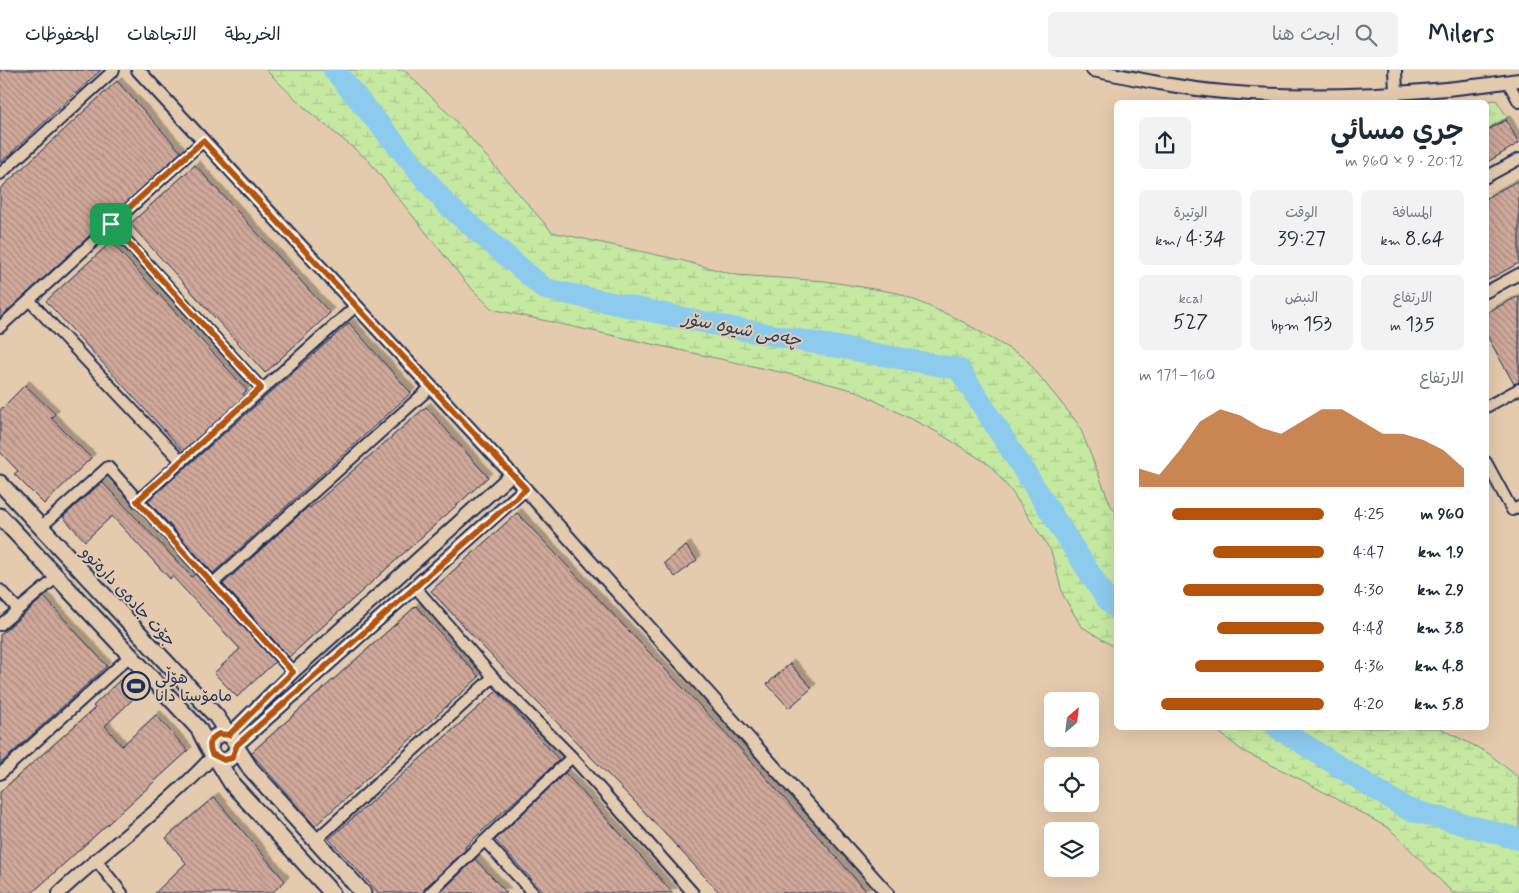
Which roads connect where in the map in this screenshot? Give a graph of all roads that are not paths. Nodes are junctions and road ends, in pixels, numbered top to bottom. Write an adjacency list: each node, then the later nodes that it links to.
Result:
1 (114, 70): 11 (street)
2 (138, 70): 9 (street)
3 (1094, 70): 7 (street)
4 (1395, 70): 6 (street)
5 (1514, 81): 6 (street); 8 (street)
6 (1396, 92): 7 (street)
7 (1284, 99)
8 (1519, 102)
9 (203, 141): 13 (street); 17 (street)
10 (1519, 159): 12 (street)
11 (0, 174)
12 (1489, 174)
13 (111, 224): 16 (street); 20 (street)
14 (1519, 274): 15 (street)
15 (1489, 290)
16 (30, 302): 18 (street); 23 (street)
17 (356, 306): 19 (street); 20 (street)
18 (0, 327)
19 (431, 387): 25 (street); 33 (street)
20 (261, 388): 23 (street)
21 (1519, 390): 22 (street)
22 (1489, 405)
23 (182, 462): 28 (street)
24 (1489, 468): 29 (street)
25 (512, 474): 27 (street); 39 (street)
26 (0, 484): 31 (main road, جۆت جادەی دارەتوو)
27 (526, 489): 34 (street); 55 (street)
28 (137, 501): 31 (street); 33 (street)
29 (1519, 506)
30 (0, 516): 32 (main road)
31 (41, 527): 41 (main road, جۆت جادەی دارەتوو)
32 (57, 577): 36 (street); 38 (main road)
33 (213, 583): 39 (street)
34 (416, 588): 40 (street); 41 (street)
35 (0, 590): 36 (street)
36 (18, 609): 37 (street)
37 (0, 625)
38 (131, 655): 42 (main road); 44 (street)
39 (293, 672): 41 (street)
40 (493, 677): 43 (street); 45 (street)
41 (234, 742): 42 (main road); 42 (main road); 45 (main road, جۆت جادەی دارەتوو)
42 (213, 754): 47 (street); 50 (main road)
43 (572, 757): 46 (street); 54 (street)
44 (0, 774)
45 (315, 841): 51 (main road, جۆت جادەی دارەتوو)
46 (486, 842): 52 (street); 53 (street)
47 (95, 859): 48 (street); 49 (street)
48 (59, 893)
49 (122, 893)
50 (332, 893)
51 (362, 893)
52 (430, 893)
53 (533, 893)
54 (693, 893)
55 (887, 893)

